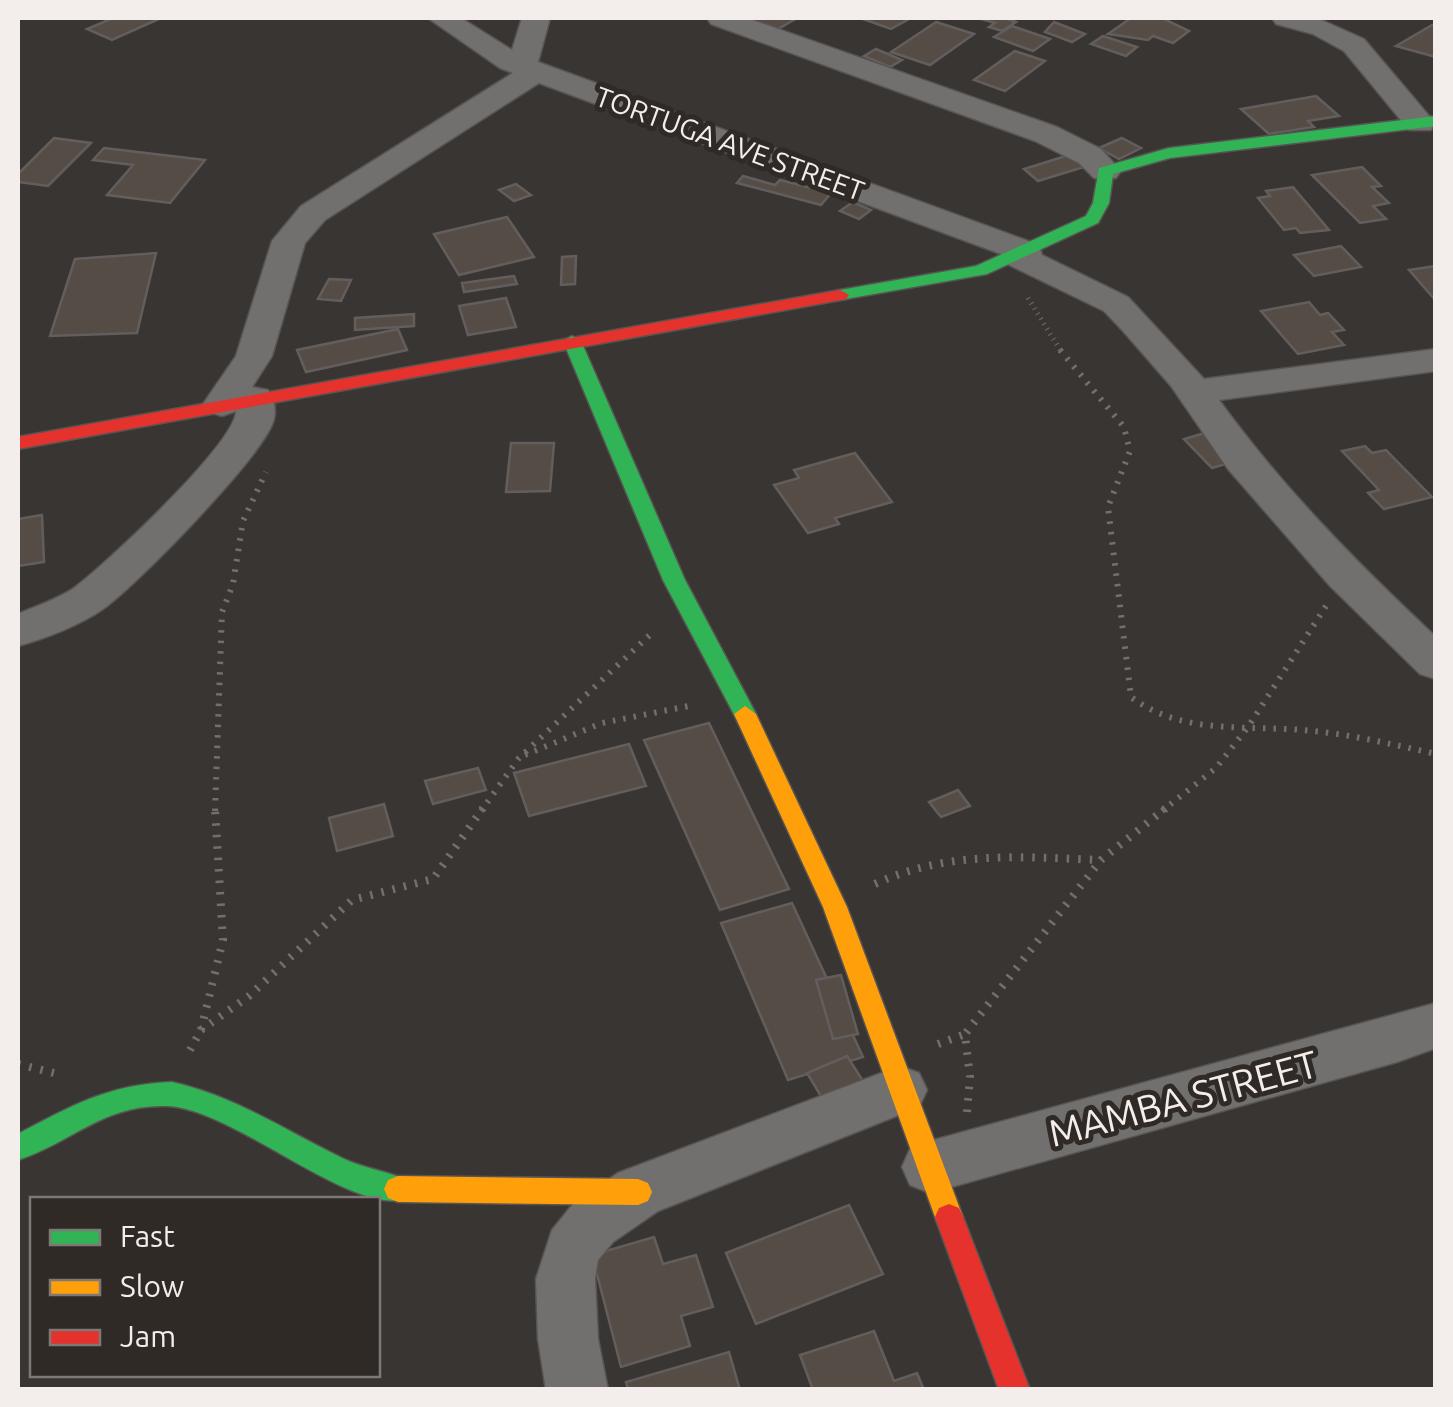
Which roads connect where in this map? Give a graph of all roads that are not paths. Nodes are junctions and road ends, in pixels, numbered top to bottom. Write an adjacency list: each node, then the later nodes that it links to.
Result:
1 (442, 18): 5 (street, TORTUGA AVE STREET)
2 (536, 18): 5 (street)
3 (720, 18): 7 (street)
4 (1286, 18): 6 (street)
5 (529, 69): 8 (street, TORTUGA AVE STREET); 12 (street)
6 (1428, 122): 7 (street)
7 (1104, 171): 8 (street)
8 (1017, 256): 9 (street); 11 (street, TORTUGA AVE STREET)
9 (572, 341): 12 (street); 17 (street)
10 (1436, 360): 11 (street)
11 (1191, 392): 15 (street, TORTUGA AVE STREET)
12 (244, 408): 13 (street); 14 (street)
13 (18, 443)
14 (18, 630)
15 (1436, 663)
16 (1436, 1024): 19 (street, MAMBA STREET)
17 (900, 1090): 19 (street); 20 (street)
18 (18, 1148): 20 (street)
19 (947, 1163): 22 (street)
20 (638, 1192): 21 (street)
21 (576, 1390)
22 (1015, 1390)

